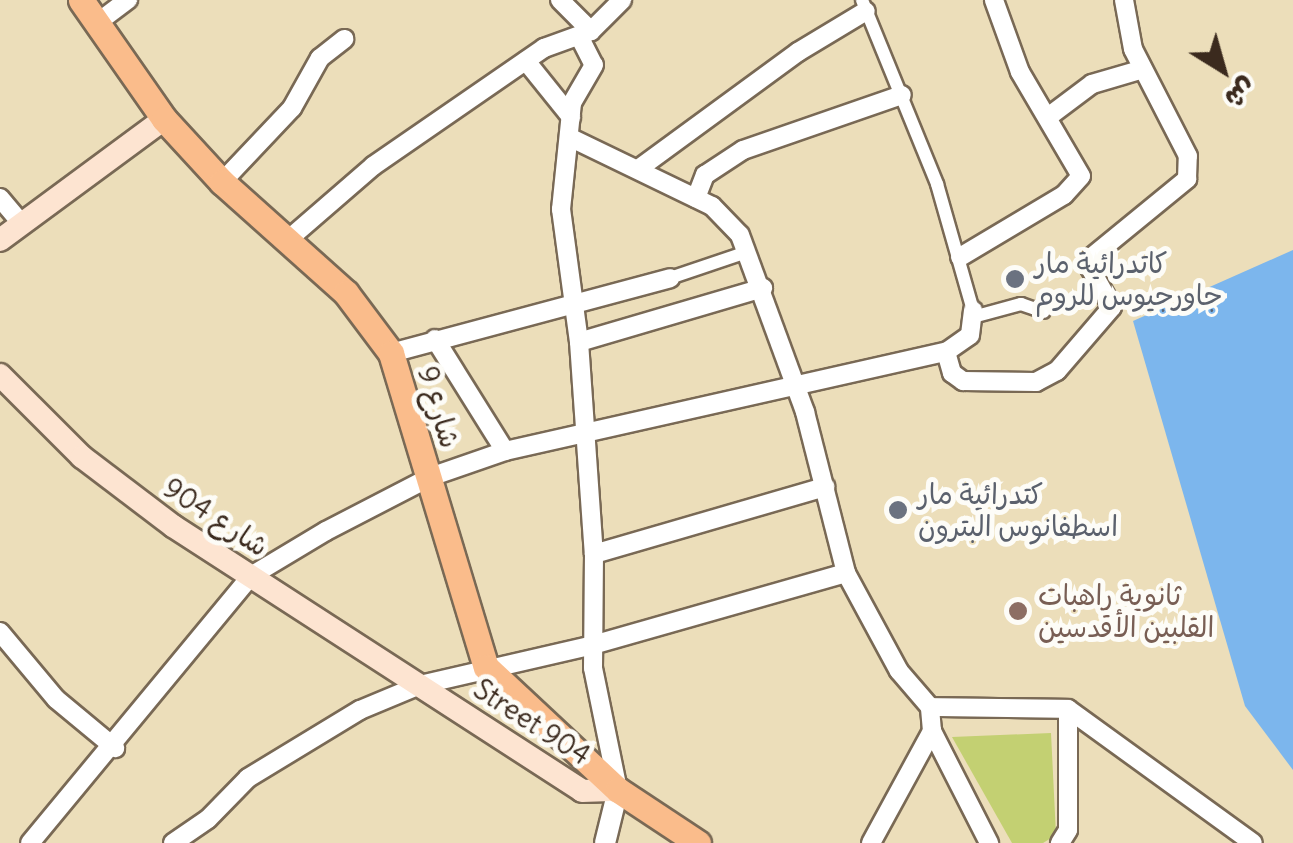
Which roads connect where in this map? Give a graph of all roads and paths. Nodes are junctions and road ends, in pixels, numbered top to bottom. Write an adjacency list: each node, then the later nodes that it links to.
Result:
1 (82, 0): 8 (main road, شارع 9)
2 (128, 0): 8 (street)
3 (560, 0): 9 (street)
4 (622, 0): 9 (street)
5 (994, 0): 15 (street)
6 (1124, 0): 12 (street)
7 (864, 6): 13 (street); 18 (street)
8 (97, 23): 16 (main road, شارع 9)
9 (586, 35): 11 (street); 14 (street)
10 (344, 39): 19 (street)
11 (526, 60): 14 (street); 23 (street)
12 (1142, 69): 15 (street); 34 (street)
13 (902, 95): 21 (street); 26 (street)
14 (571, 117): 17 (street)
15 (1048, 117): 26 (street)
16 (164, 119): 19 (main road, شارع 9); 22 (main road)
17 (569, 137): 18 (street); 29 (street)
18 (641, 167): 21 (street)
19 (222, 182): 23 (main road, شارع 9)
20 (0, 198): 22 (street)
21 (696, 198): 25 (street)
22 (22, 224): 24 (main road)
23 (290, 238): 35 (main road, شارع 9)
24 (0, 240)
25 (747, 252): 27 (street); 28 (street)
26 (960, 257): 31 (street)
27 (670, 278): 29 (street)
28 (763, 288): 33 (street); 37 (street)
29 (576, 303): 32 (street); 33 (street)
30 (1044, 312): 31 (street)
31 (974, 313): 34 (street)
32 (435, 339): 35 (street); 39 (street)
33 (580, 342): 38 (street)
34 (946, 352): 37 (street)
35 (391, 353): 40 (main road, شارع 9)
36 (0, 375): 44 (main road, شارع 904)
37 (793, 385): 38 (street); 41 (street)
38 (582, 431): 39 (street); 42 (street)
39 (506, 451): 40 (street)
40 (430, 477): 44 (street); 47 (main road, شارع 9)
41 (825, 486): 42 (street); 43 (street)
42 (594, 554): 46 (street)
43 (846, 573): 46 (street); 49 (street)
44 (251, 576): 48 (main road, شارع 904); 52 (street)
45 (0, 632): 52 (street)
46 (593, 645): 47 (street); 53 (street)
47 (486, 667): 48 (street); 53 (main road)
48 (420, 685): 53 (main road, Street 904); 55 (street)
49 (930, 708): 50 (street); 51 (street)
50 (1068, 708): 60 (street); 61 (street)
51 (932, 731): 58 (street); 59 (street)
52 (115, 748): 54 (street)
53 (618, 790): 56 (street); 57 (main road)
54 (30, 843)
55 (173, 843)
56 (605, 843)
57 (698, 843)
58 (871, 843)
59 (989, 843)
60 (1060, 843)
61 (1253, 843)

